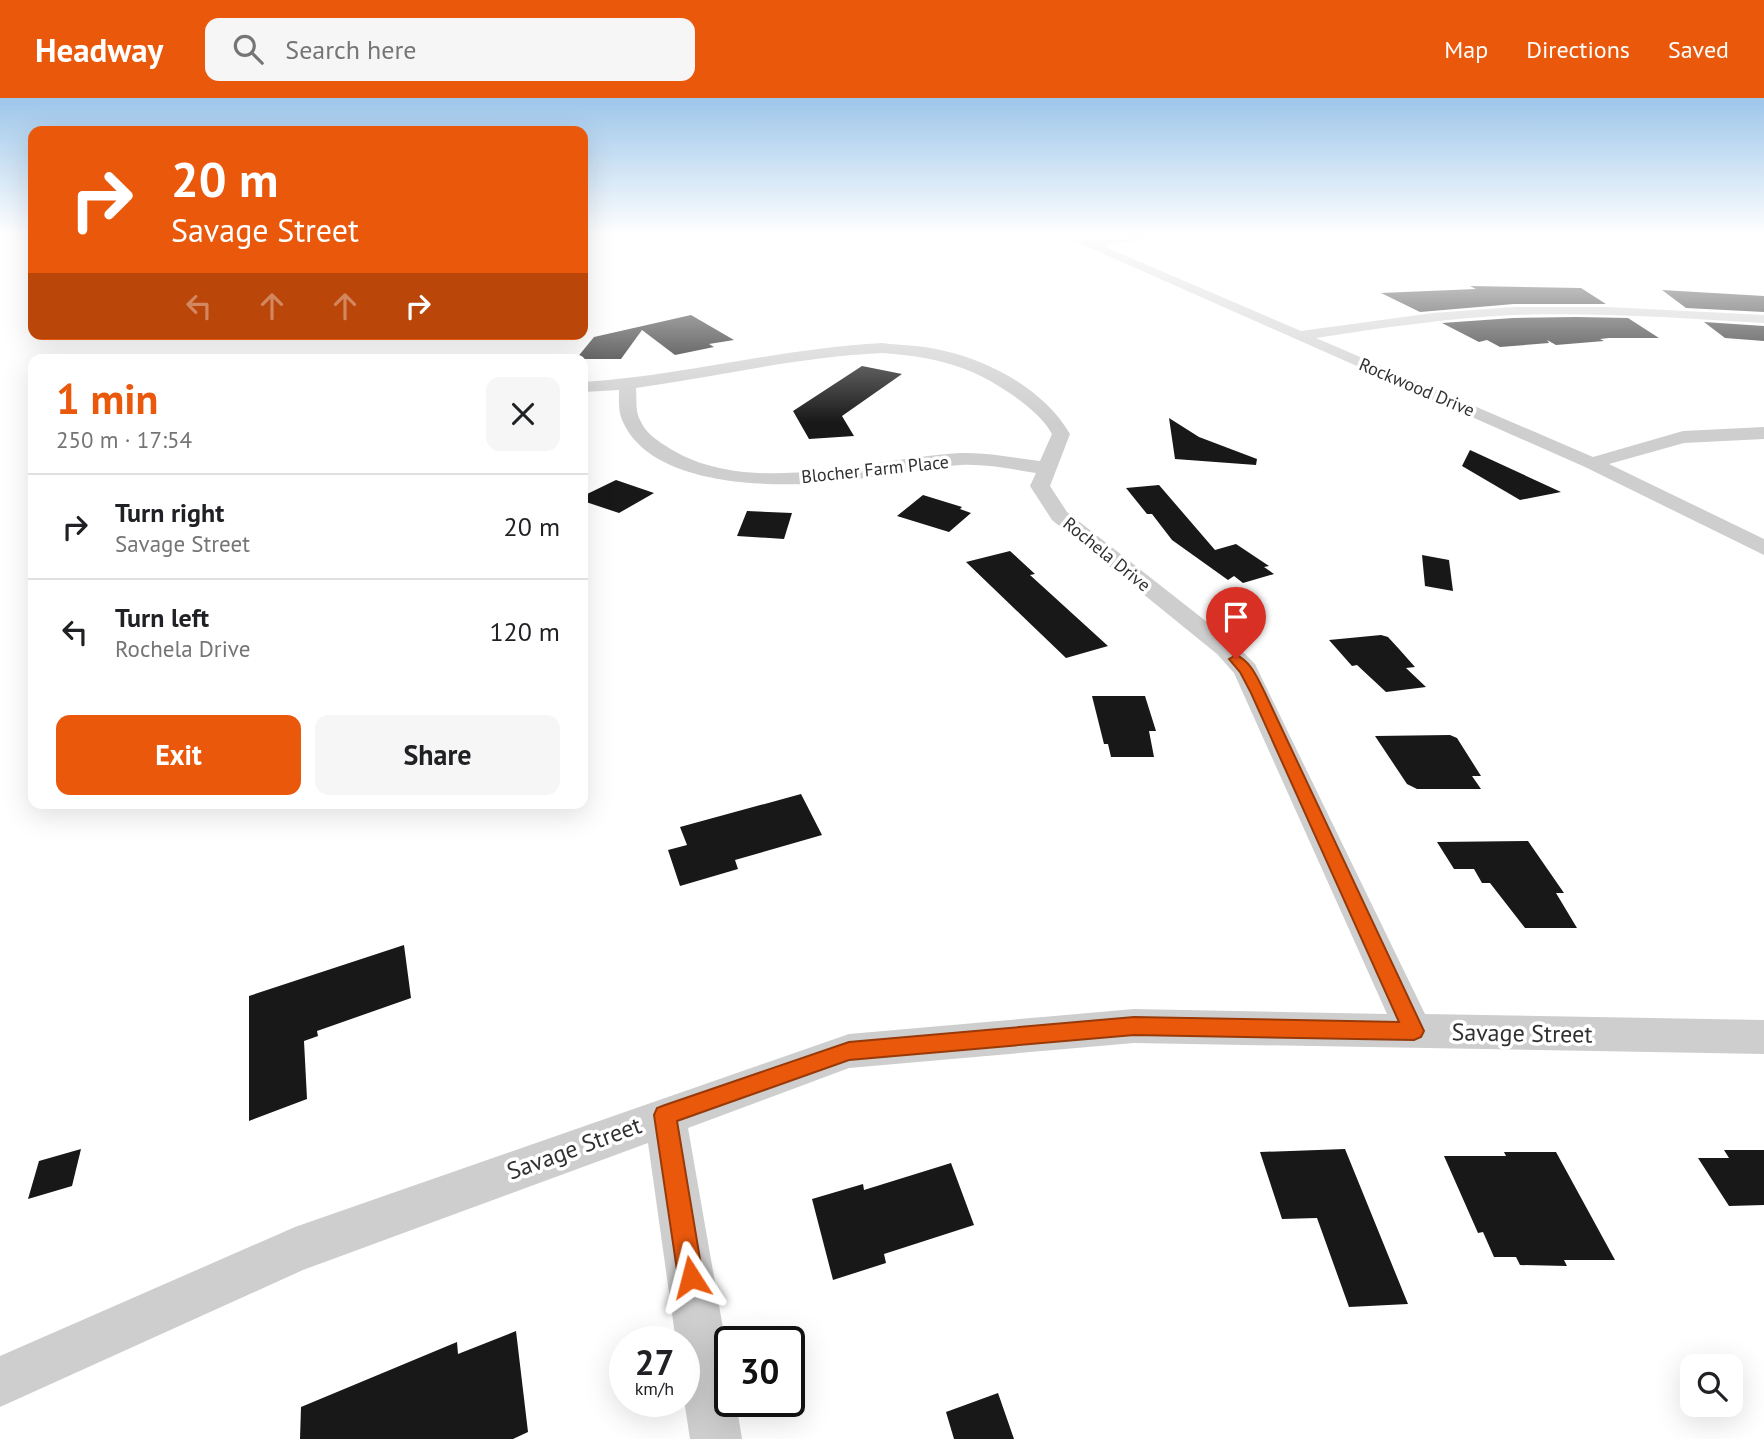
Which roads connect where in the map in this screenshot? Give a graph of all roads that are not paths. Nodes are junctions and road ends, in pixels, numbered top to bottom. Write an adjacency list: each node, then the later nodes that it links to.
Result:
1 (1212, 298): 3 (street, Rockwood Drive)
2 (1764, 319): 3 (street)
3 (1298, 335): 7 (street, Rockwood Drive)
4 (628, 386): 5 (street, Rochela Drive); 8 (street, Blocher Farm Place); 8 (street, Rochela Drive)
5 (588, 387)
6 (1764, 433): 7 (street)
7 (1592, 463): 9 (street, Rockwood Drive)
8 (1046, 468): 10 (street, Rochela Drive)
9 (1764, 548)
10 (1414, 1031): 11 (street, Savage Street); 12 (street, Savage Street)
11 (1764, 1037)
12 (665, 1115): 13 (street, Savage Street); 14 (street)
13 (0, 1382)
14 (716, 1439)

